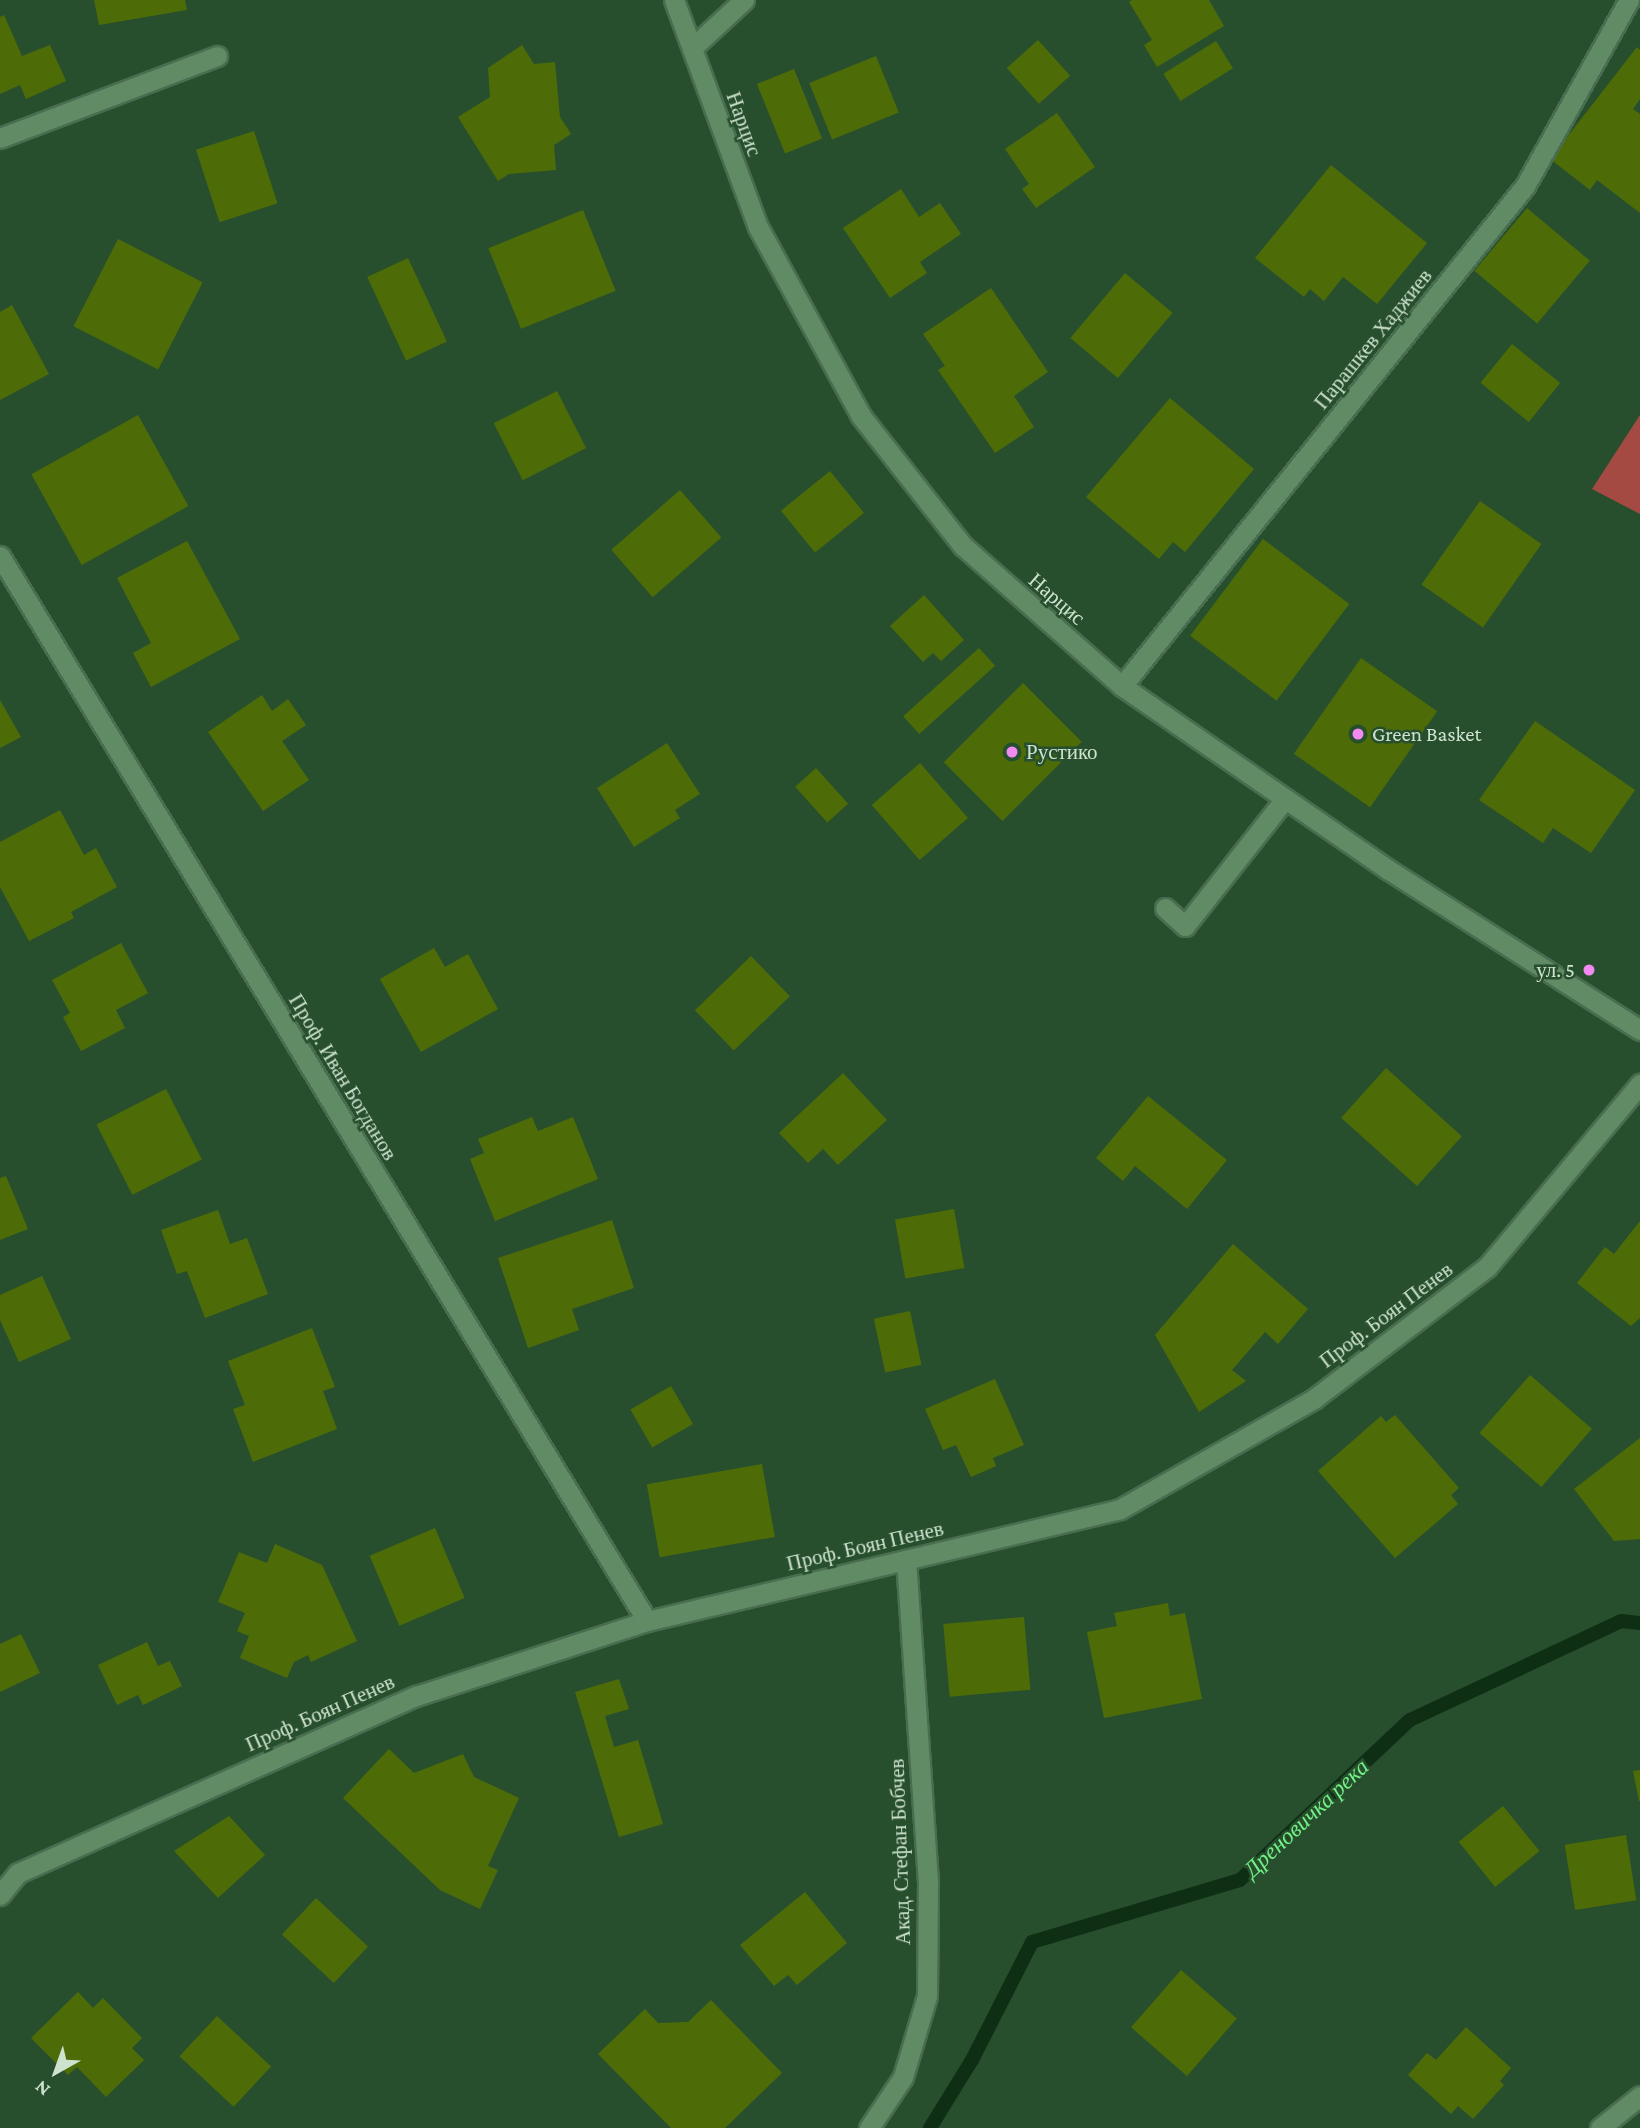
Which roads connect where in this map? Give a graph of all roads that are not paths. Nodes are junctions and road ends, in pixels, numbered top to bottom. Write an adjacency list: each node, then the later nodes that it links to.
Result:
1 (674, 0): 4 (street, Нарцис)
2 (744, 0): 4 (street)
3 (1629, 0): 8 (street, Парашкев Хаджиев)
4 (692, 48): 8 (street, Нарцис)
5 (217, 56): 6 (street)
6 (0, 138)
7 (0, 556): 14 (street, Проф. Иван Богданов)
8 (1122, 686): 9 (street, Нарцис)
9 (1285, 799): 10 (street); 11 (street, Нарцис)
10 (1165, 908)
11 (1640, 1030)
12 (1640, 1084): 13 (street, Проф. Боян Пенев)
13 (906, 1560): 14 (street, Проф. Боян Пенев); 18 (street, Акад. Стефан Бобчев)
14 (647, 1620): 15 (street, Проф. Боян Пенев)
15 (9, 1873): 16 (street, Проф. Боян Пенев)
16 (0, 1895)
17 (1640, 2096): 19 (street)
18 (869, 2128)
19 (1600, 2128)

